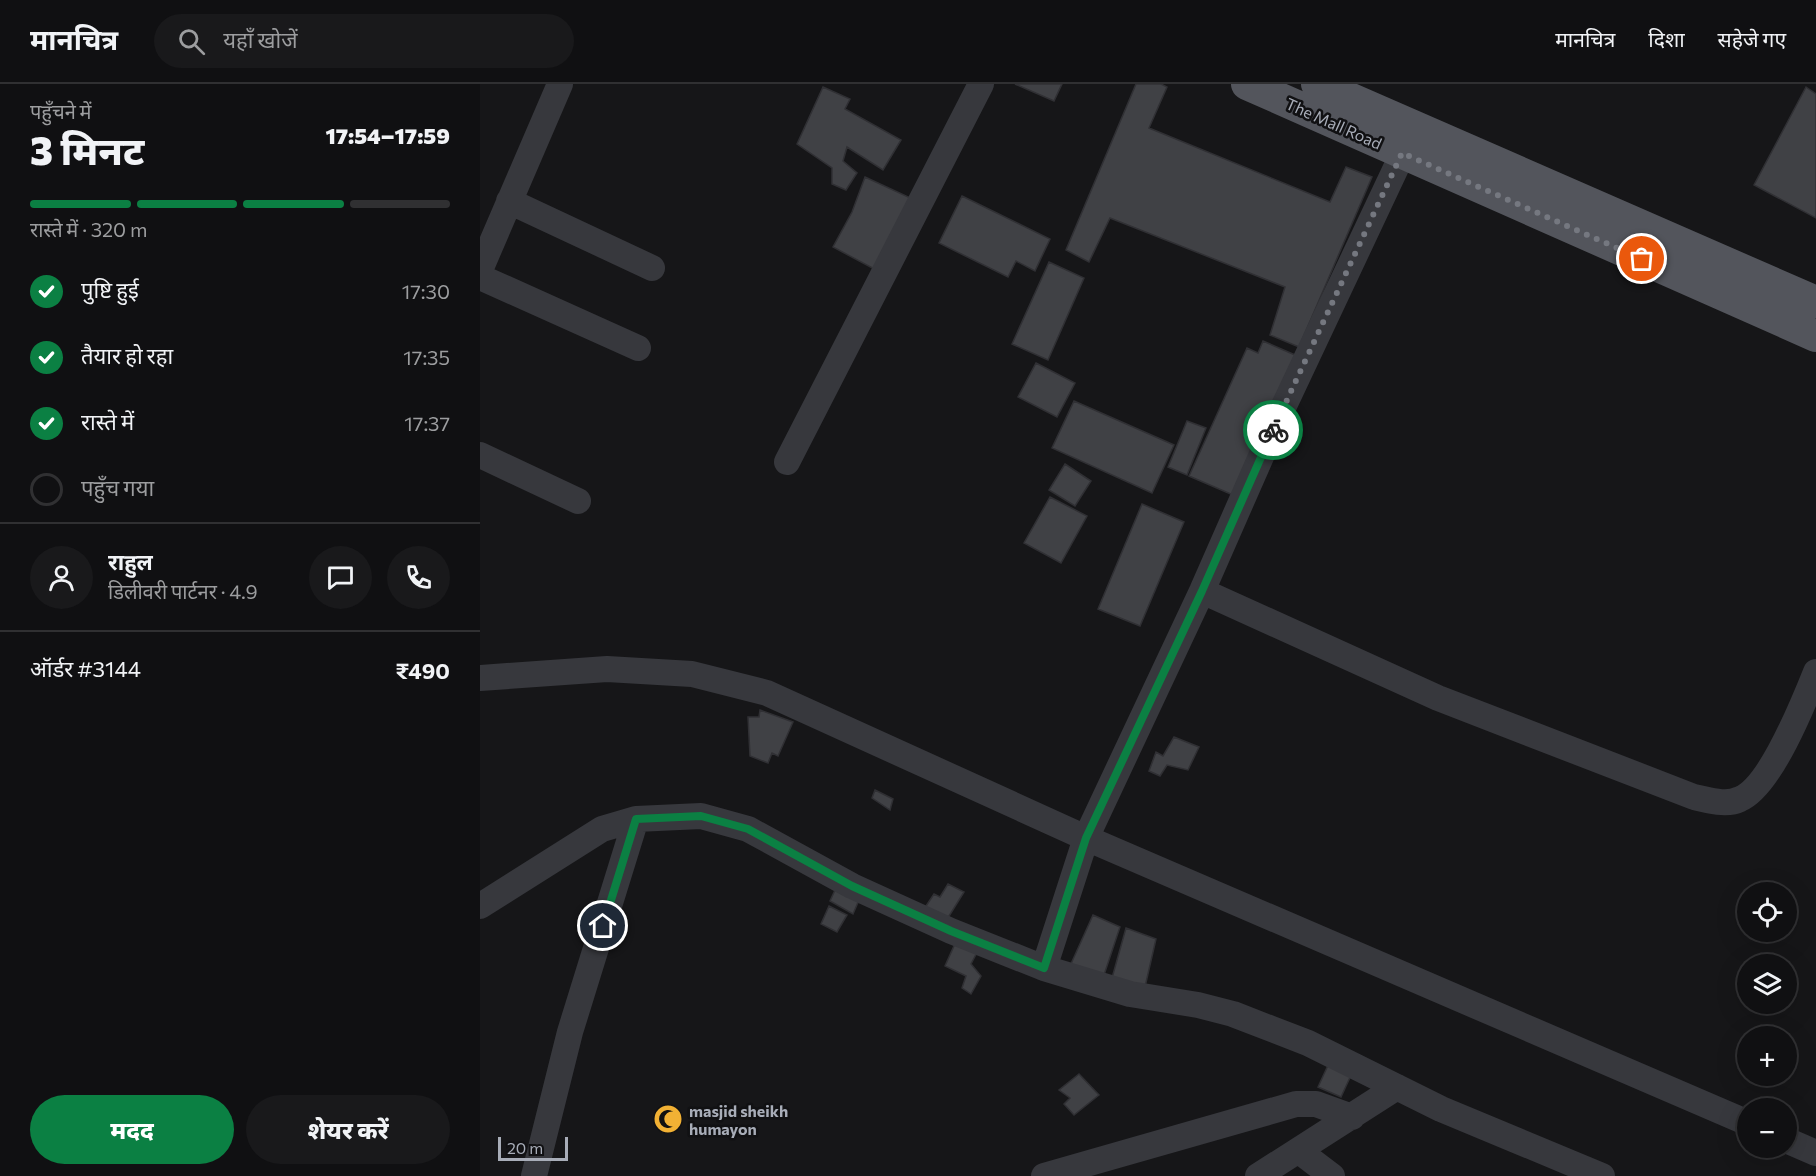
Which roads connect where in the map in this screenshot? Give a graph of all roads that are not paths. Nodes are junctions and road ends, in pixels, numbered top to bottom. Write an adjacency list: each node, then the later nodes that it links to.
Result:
1 (560, 84): 6 (street)
2 (981, 84): 13 (street)
3 (1248, 84): 5 (main road, The Mall Road)
4 (1317, 84): 9 (main road, The Mall Road)
5 (1402, 153): 10 (main road, The Mall Road); 15 (street)
6 (509, 201): 7 (street); 8 (street)
7 (481, 265): 11 (street)
8 (652, 268)
9 (1816, 302)
10 (1816, 336)
11 (638, 348)
12 (480, 455): 14 (street)
13 (787, 462)
14 (578, 501)
15 (1202, 591): 16 (street); 19 (street)
16 (1816, 672)
17 (480, 678): 19 (street)
18 (636, 819): 20 (street); 21 (street); 28 (street)
19 (1086, 838): 21 (street); 24 (street)
20 (480, 906)
21 (1044, 968): 22 (street)
22 (1397, 1087): 23 (street); 32 (street)
23 (1352, 1117): 26 (street); 29 (street)
24 (1737, 1118)
25 (1797, 1145): 27 (street)
26 (1299, 1151): 30 (street); 31 (street)
27 (1816, 1153)
28 (534, 1176)
29 (1044, 1176)
30 (1258, 1176)
31 (1332, 1176)
32 (1602, 1176)

